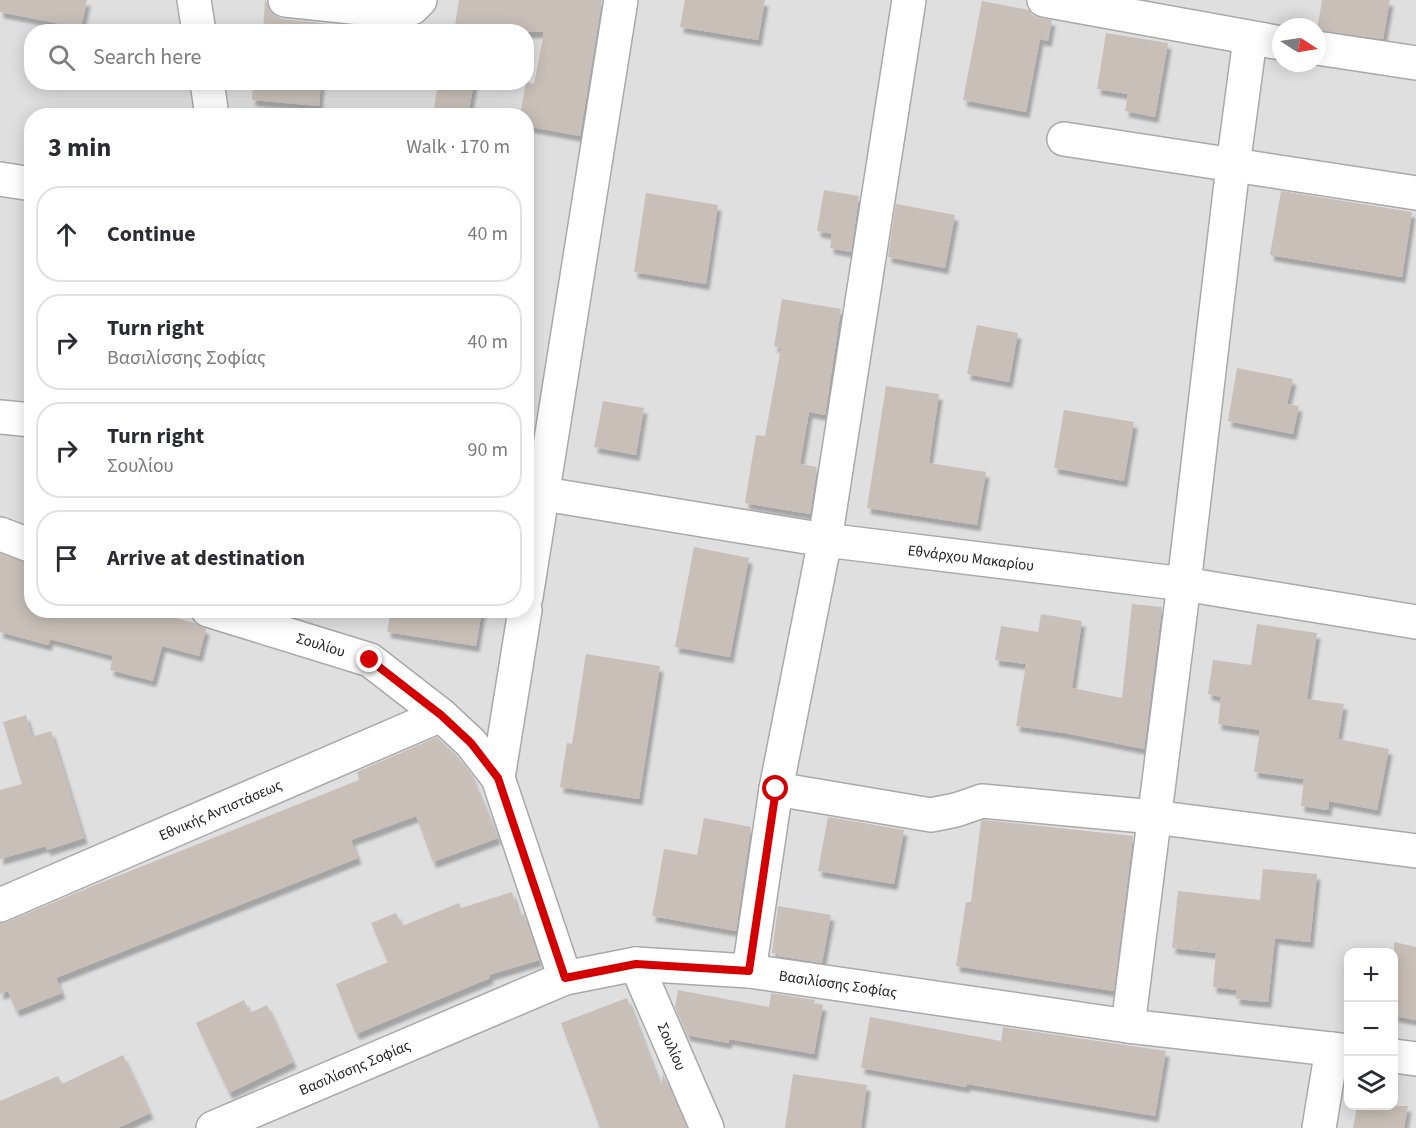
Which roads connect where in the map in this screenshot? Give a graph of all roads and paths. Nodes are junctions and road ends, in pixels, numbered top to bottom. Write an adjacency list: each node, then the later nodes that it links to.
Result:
1 (194, 0): 7 (street)
2 (285, 0): 3 (street)
3 (420, 0)
4 (621, 0): 20 (street)
5 (909, 0): 22 (street)
6 (1044, 0): 8 (street)
7 (198, 24)
8 (1266, 41): 14 (street)
9 (1326, 49): 10 (street)
10 (1416, 63)
11 (208, 90): 12 (street)
12 (211, 108)
13 (1064, 139): 14 (street)
14 (1233, 166): 17 (street); 24 (street)
15 (0, 179): 16 (street)
16 (24, 183)
17 (1416, 193)
18 (0, 417): 19 (street)
19 (24, 419)
20 (534, 492): 22 (street, Εθνάρχου Μακαρίου)
21 (0, 534): 23 (street)
22 (825, 540): 24 (street, Εθνάρχου Μακαρίου); 30 (street)
23 (24, 543)
24 (1184, 584): 27 (street, Εθνάρχου Μακαρίου); 31 (street)
25 (234, 618): 28 (street, Σουλίου)
26 (524, 618): 29 (street, Σουλίου)
27 (1416, 622)
28 (441, 715): 29 (street, Σουλίου); 33 (street, Εθνικής Αντιστάσεως)
29 (498, 778): 36 (street, Σουλίου)
30 (776, 789): 31 (street); 35 (street)
31 (1154, 817): 32 (street); 37 (street)
32 (1416, 851)
33 (0, 905)
34 (636, 964): 35 (street, Βασιλίσσης Σοφίας); 36 (street, Βασιλίσσης Σοφίας); 42 (street, Σουλίου)
35 (749, 971): 37 (street, Βασιλίσσης Σοφίας)
36 (565, 978): 41 (street, Βασιλίσσης Σοφίας)
37 (1128, 1026): 38 (street, Βασιλίσσης Σοφίας)
38 (1340, 1050): 43 (street)
39 (1398, 1057): 40 (street)
40 (1416, 1059)
41 (213, 1128)
42 (707, 1128)
43 (1319, 1128)

